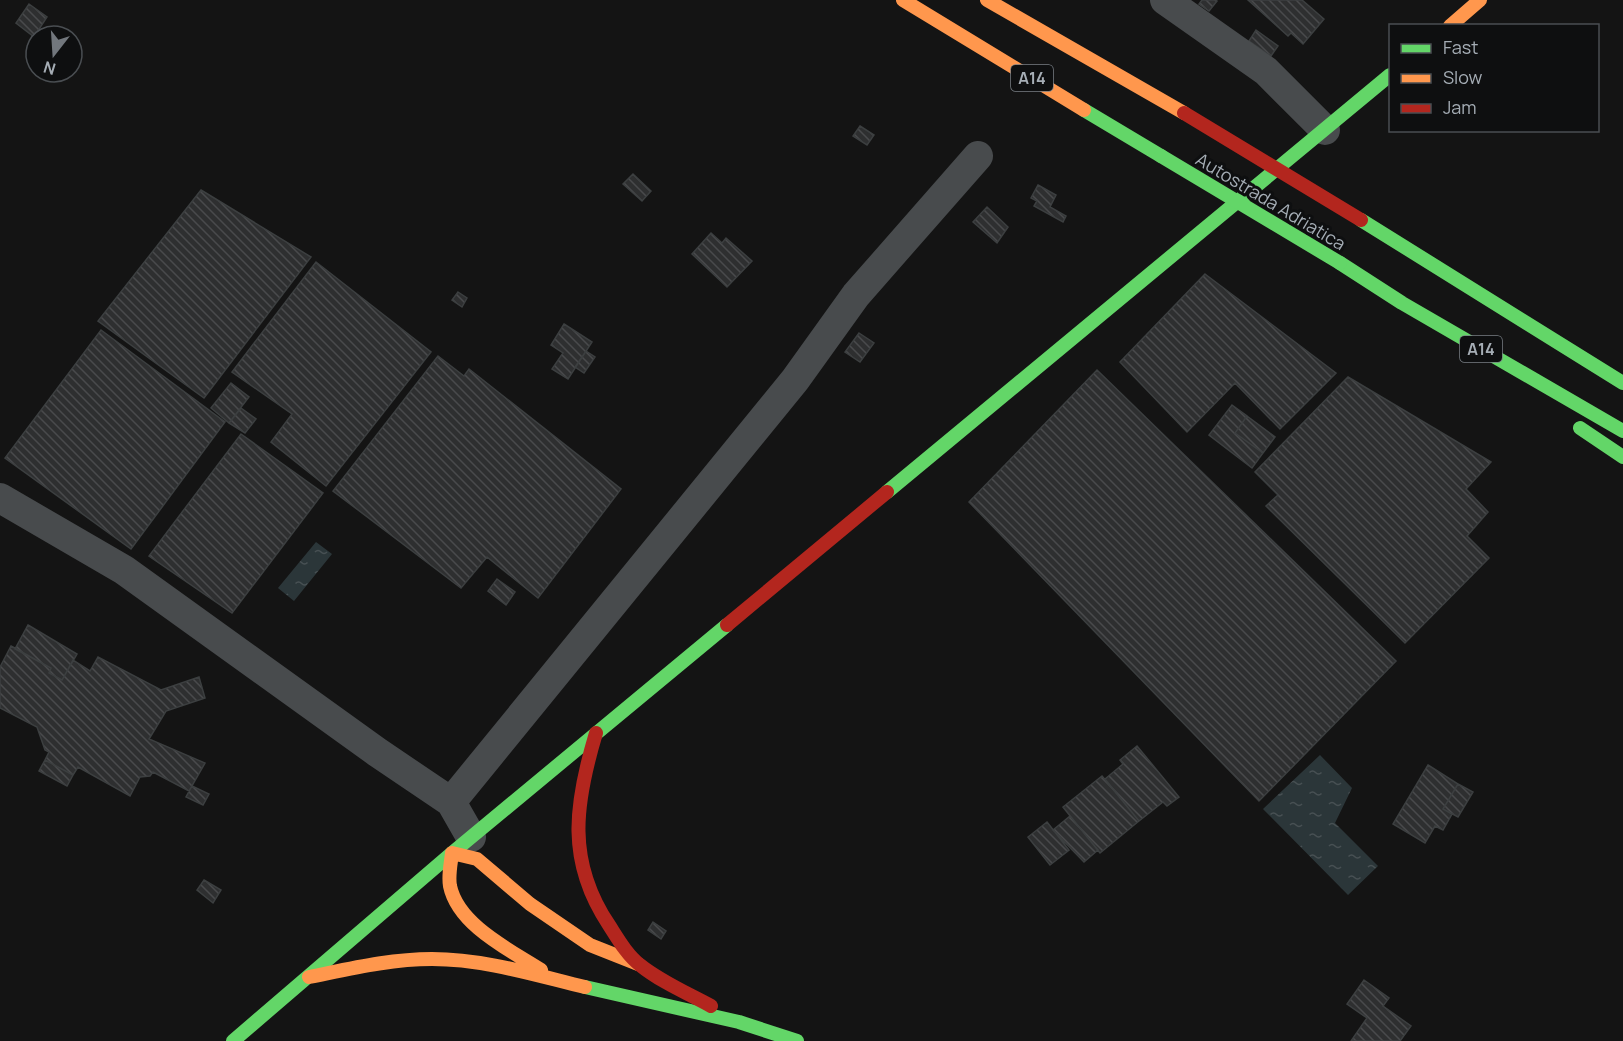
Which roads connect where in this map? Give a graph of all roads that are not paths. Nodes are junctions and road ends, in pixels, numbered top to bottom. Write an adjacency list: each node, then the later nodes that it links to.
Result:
1 (903, 0): 9 (main road, Autostrada Adriatica / A14, bridge)
2 (987, 0): 11 (main road, Autostrada Adriatica / A14, bridge)
3 (1165, 0): 7 (street)
4 (1480, 0): 5 (main road)
5 (1452, 24)
6 (1389, 76): 7 (main road)
7 (1325, 130): 16 (main road)
8 (978, 156): 17 (street)
9 (1402, 303): 10 (main road, A14); 13 (main road, Autostrada Adriatica / A14)
10 (1508, 381)
11 (1623, 383)
12 (1566, 419): 14 (main road)
13 (1623, 430)
14 (1623, 457)
15 (0, 498): 17 (street)
16 (596, 733): 18 (main road); 19 (main road)
17 (451, 802): 18 (street)
18 (461, 845): 19 (main road); 20 (main road); 21 (main road)
19 (638, 964): 22 (main road)
20 (309, 977): 21 (main road); 23 (main road)
21 (556, 980): 22 (main road)
22 (739, 1022): 24 (main road)
23 (233, 1041)
24 (797, 1041)

